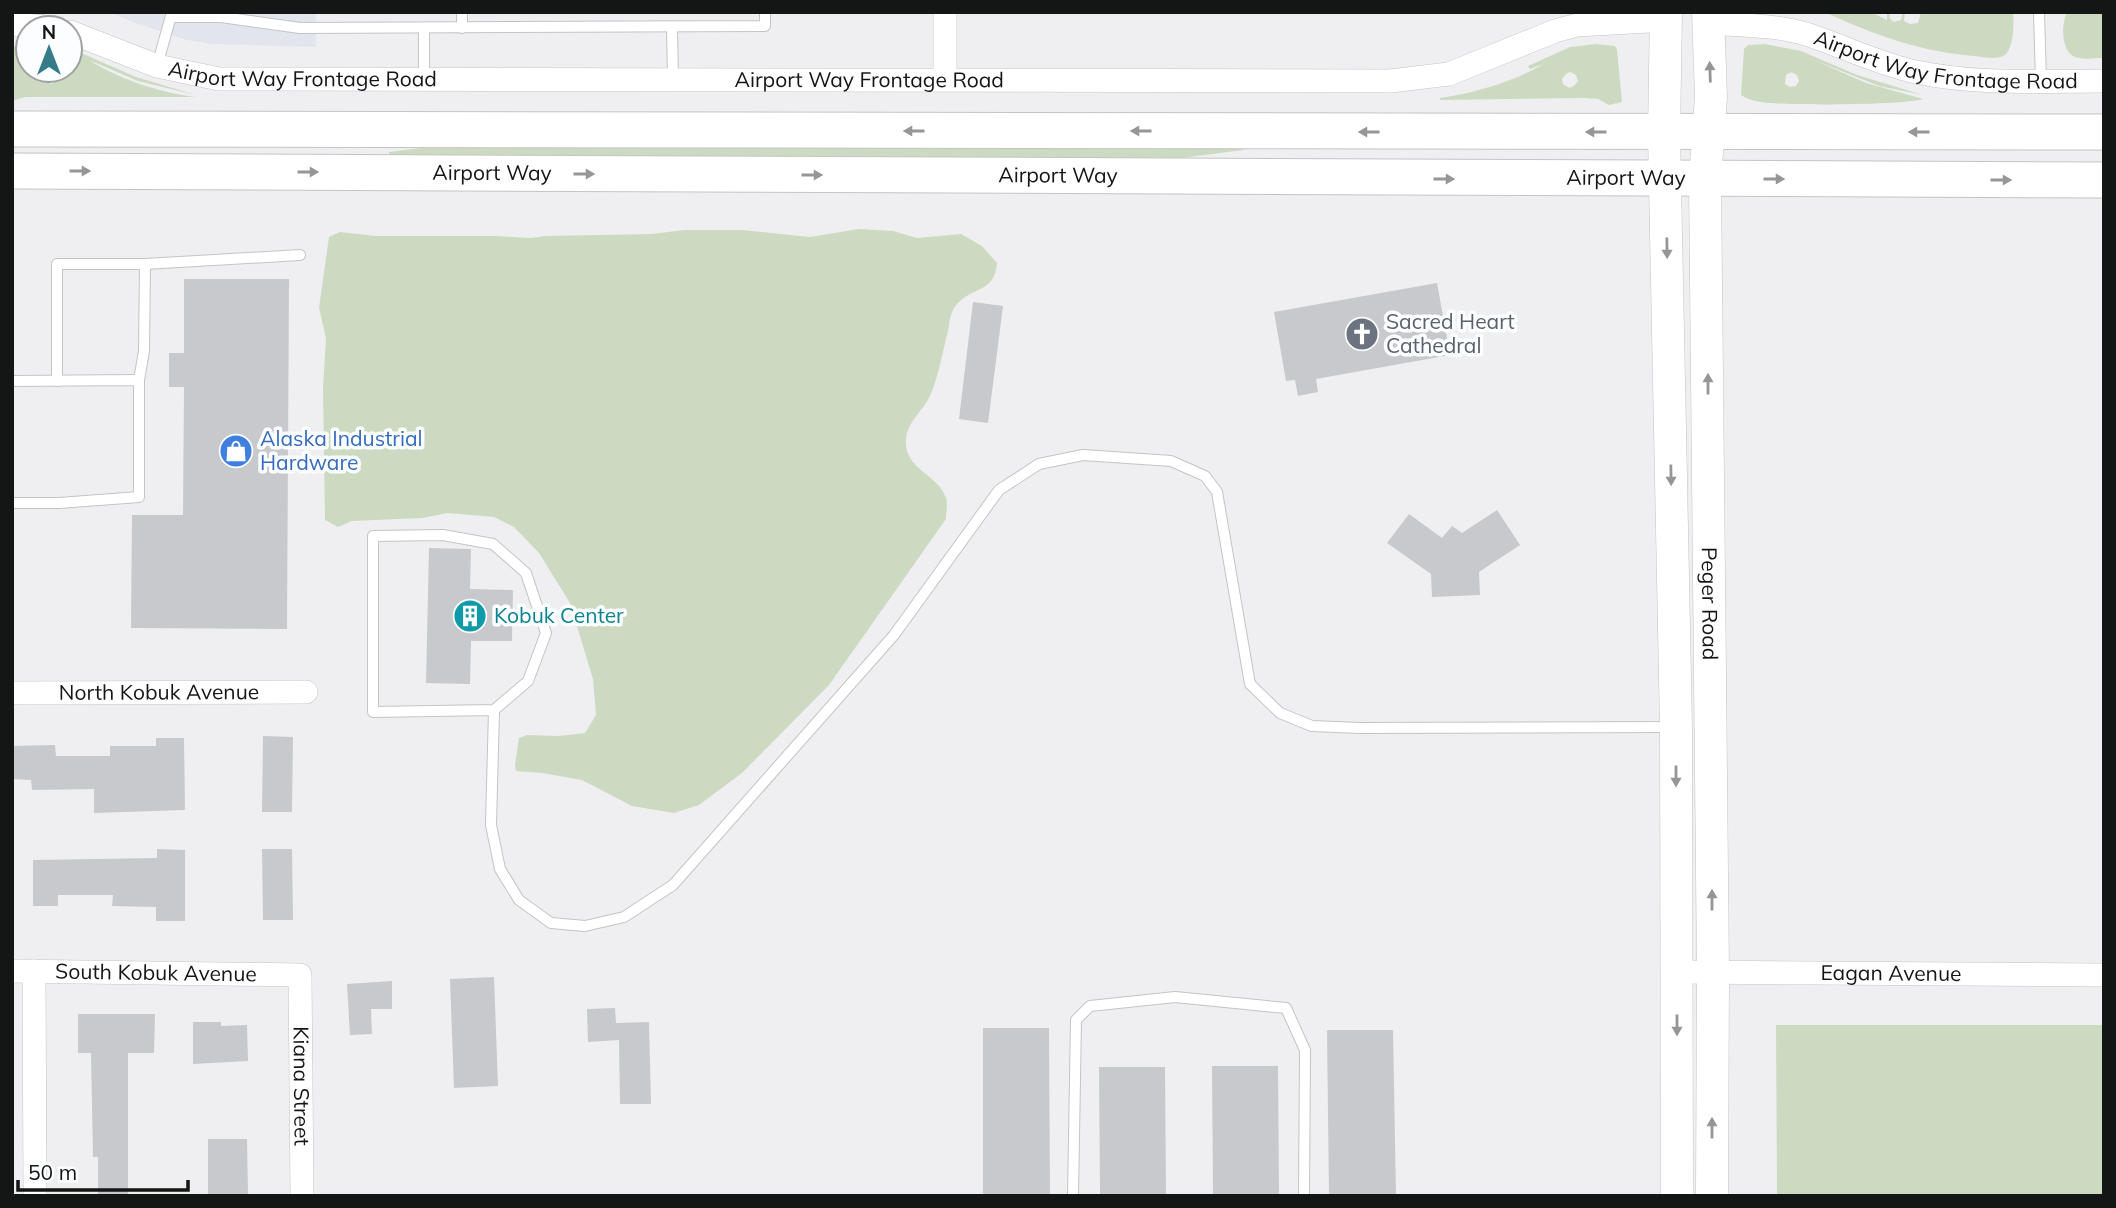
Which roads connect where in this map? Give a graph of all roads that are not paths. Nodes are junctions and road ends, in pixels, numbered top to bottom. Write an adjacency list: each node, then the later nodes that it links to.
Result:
1 (462, 12): 12 (lane)
2 (696, 12): 9 (lane)
3 (765, 12): 9 (lane)
4 (946, 12): 16 (street)
5 (2039, 12): 19 (lane)
6 (172, 15): 11 (lane); 14 (lane)
7 (1666, 16): 16 (street, Airport Way Frontage Road); 23 (main road, Peger Road)
8 (1708, 18): 19 (street, Airport Way Frontage Road); 21 (main road, Peger Road, one-way to 8)
9 (697, 26): 10 (lane)
10 (672, 27): 12 (lane); 18 (lane)
11 (424, 28): 12 (lane); 15 (lane)
12 (462, 28)
13 (84, 37): 14 (street, Airport Way Frontage Road)
14 (157, 65): 15 (street, Airport Way Frontage Road)
15 (424, 79): 18 (street, Airport Way Frontage Road)
16 (946, 79): 18 (street, Airport Way Frontage Road)
17 (2104, 80): 19 (street, Airport Way Frontage Road)
18 (673, 81)
19 (2041, 81)
20 (12, 129): 23 (main road, Airport Way, one-way to 20)
21 (1709, 132): 22 (main road, Airport Way, one-way to 21); 23 (main road, Airport Way); 26 (main road, Peger Road)
22 (2104, 132)
23 (1664, 133): 25 (main road, Peger Road)
24 (12, 170): 25 (main road, Airport Way, one-way to 25)
25 (1665, 180): 26 (main road, Airport Way); 37 (main road, Peger Road, one-way to 37)
26 (1705, 180): 27 (main road, Airport Way, one-way to 27); 40 (main road, Peger Road, one-way to 26)
27 (2104, 180)
28 (300, 255): 29 (lane)
29 (145, 264): 30 (lane); 32 (lane)
30 (139, 380): 32 (lane); 33 (lane)
31 (12, 381): 32 (lane)
32 (57, 381)
33 (12, 503)
34 (12, 692): 35 (street, North Kobuk Avenue)
35 (306, 692)
36 (494, 710): 36 (lane); 37 (lane)
37 (1676, 727): 39 (main road, Peger Road, one-way to 39)
38 (23, 971): 41 (street, South Kobuk Avenue); 43 (street)
39 (1677, 972): 40 (street, Eagan Avenue); 47 (main road, Peger Road, one-way to 47)
40 (1713, 972): 42 (street, Eagan Avenue); 48 (main road, Peger Road, one-way to 40)
41 (300, 975): 44 (street, Kiana Street)
42 (2104, 975)
43 (35, 1196)
44 (302, 1196)
45 (1073, 1196): 46 (lane)
46 (1304, 1196)
47 (1677, 1196)
48 (1712, 1196)

